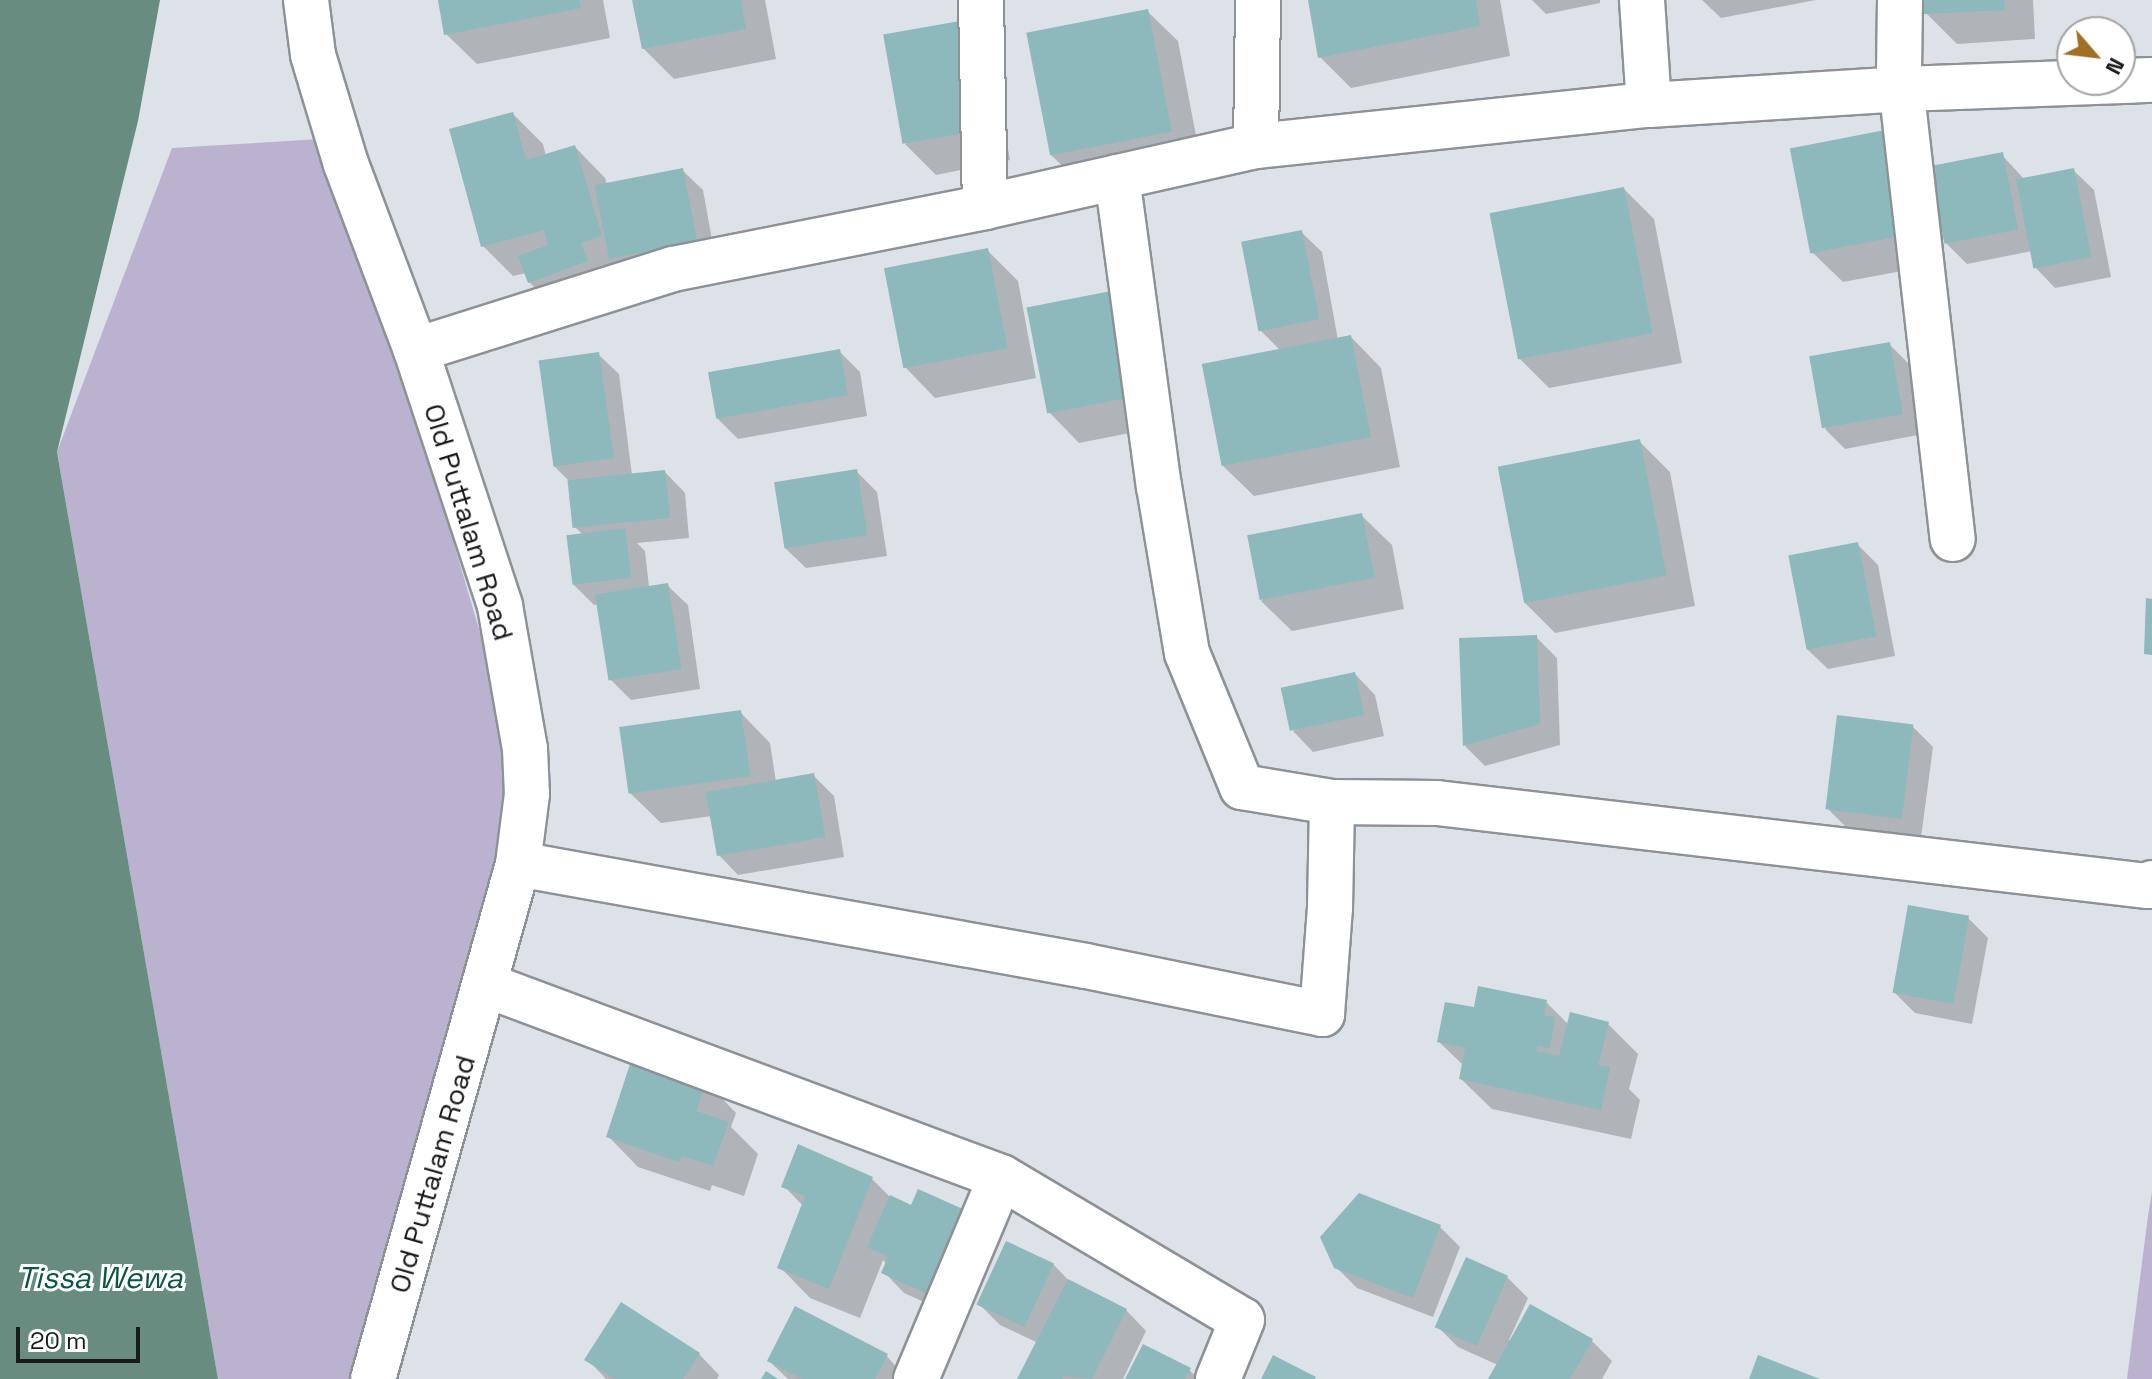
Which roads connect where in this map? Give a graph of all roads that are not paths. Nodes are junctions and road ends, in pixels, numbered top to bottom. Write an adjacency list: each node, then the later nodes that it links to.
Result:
1 (306, 0): 12 (street, Old Puttalam Road)
2 (981, 0): 11 (street)
3 (1258, 0): 9 (street)
4 (1642, 0): 8 (street)
5 (1900, 0): 7 (street)
6 (2152, 80): 7 (street)
7 (1903, 89): 8 (street); 13 (street)
8 (1649, 105): 9 (street)
9 (1256, 146): 10 (street)
10 (1117, 177): 11 (street); 14 (street)
11 (985, 207): 12 (street)
12 (416, 350): 15 (street, Old Puttalam Road)
13 (1953, 539)
14 (1332, 802): 15 (street); 16 (street)
15 (518, 864): 17 (street, Old Puttalam Road)
16 (2152, 883)
17 (486, 985): 18 (street); 19 (street, Old Puttalam Road)
18 (1001, 1177): 20 (street); 21 (street)
19 (373, 1379)
20 (916, 1379)
21 (1218, 1379)

